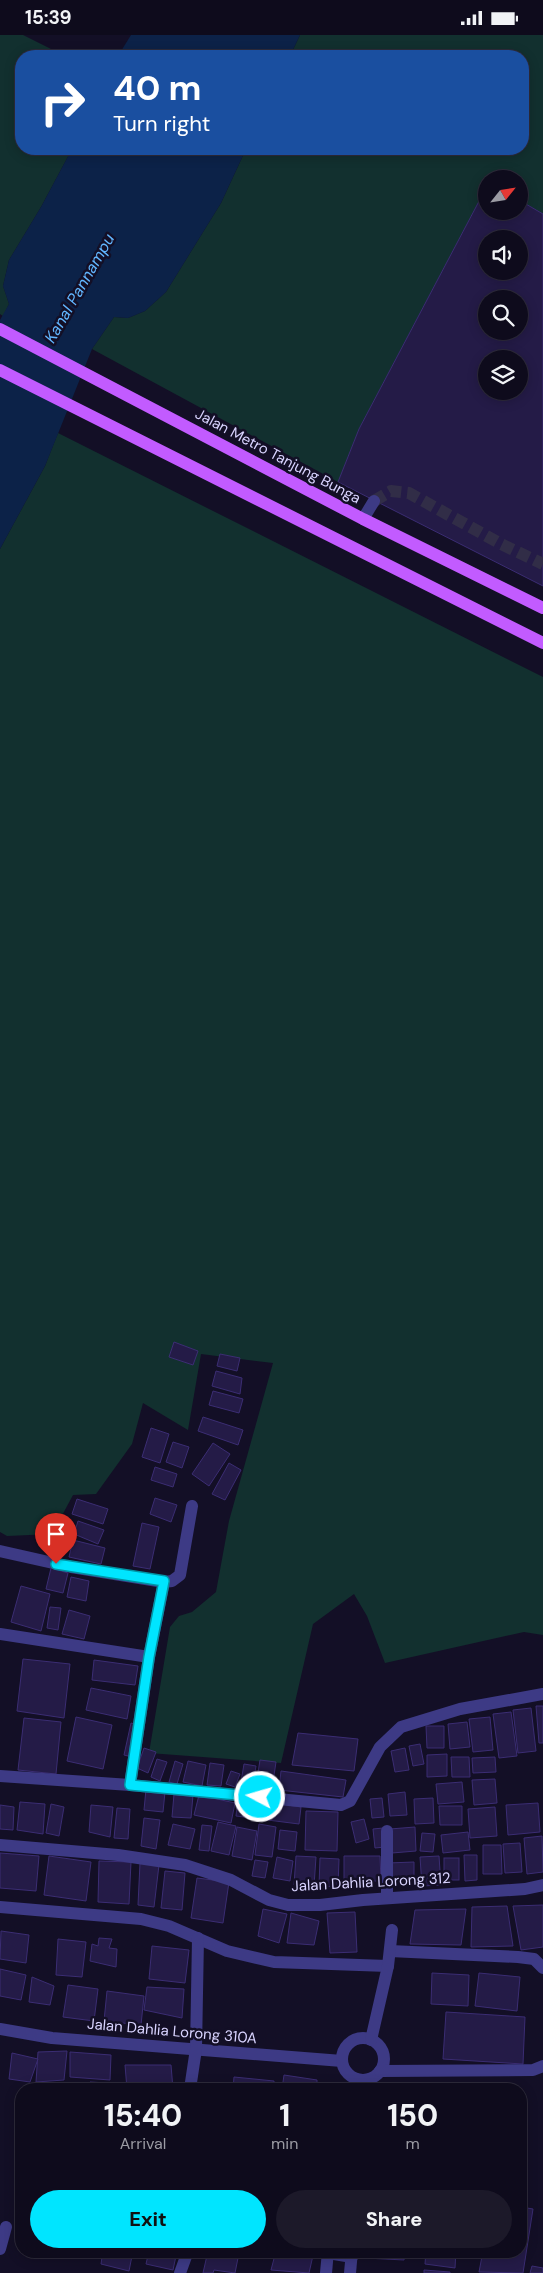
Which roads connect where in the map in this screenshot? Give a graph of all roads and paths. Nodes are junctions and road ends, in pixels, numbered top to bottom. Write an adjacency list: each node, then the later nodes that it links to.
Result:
1 (0, 329): 4 (main road, Jalan Metro Tanjung Bunga)
2 (0, 370): 6 (main road)
3 (374, 501): 4 (street)
4 (363, 519): 5 (main road, Jalan Metro Tanjung Bunga)
5 (543, 608)
6 (543, 643)
7 (192, 1506): 9 (street)
8 (0, 1551): 9 (street)
9 (164, 1581): 11 (street)
10 (0, 1634): 11 (street)
11 (149, 1657): 14 (street)
12 (543, 1695): 14 (street)
13 (0, 1776): 14 (street)
14 (130, 1785)
15 (387, 1831): 18 (street)
16 (0, 1845): 18 (street, Jalan Dahlia Lorong 312)
17 (543, 1885): 18 (street, Jalan Dahlia Lorong 312)
18 (387, 1898)
19 (0, 1907): 21 (street)
20 (392, 1930): 22 (street)
21 (198, 1938): 23 (street); 27 (street)
22 (390, 1951): 23 (street); 24 (street)
23 (388, 1966): 26 (street)
24 (543, 1968)
25 (0, 2029): 27 (street, Jalan Dahlia Lorong 310A)
26 (371, 2040): 28 (street); 30 (street)
27 (196, 2049): 28 (street, Jalan Dahlia Lorong 310A); 31 (street)
28 (342, 2061): 32 (street)
29 (543, 2066): 30 (street)
30 (380, 2071): 33 (street)
31 (191, 2083)
32 (352, 2083)
33 (369, 2083)
34 (6, 2227): 35 (street)
35 (0, 2249)
36 (185, 2258): 39 (street)
37 (327, 2258): 40 (street)
38 (352, 2258): 41 (street)
39 (180, 2273)
40 (326, 2273)
41 (350, 2273)

